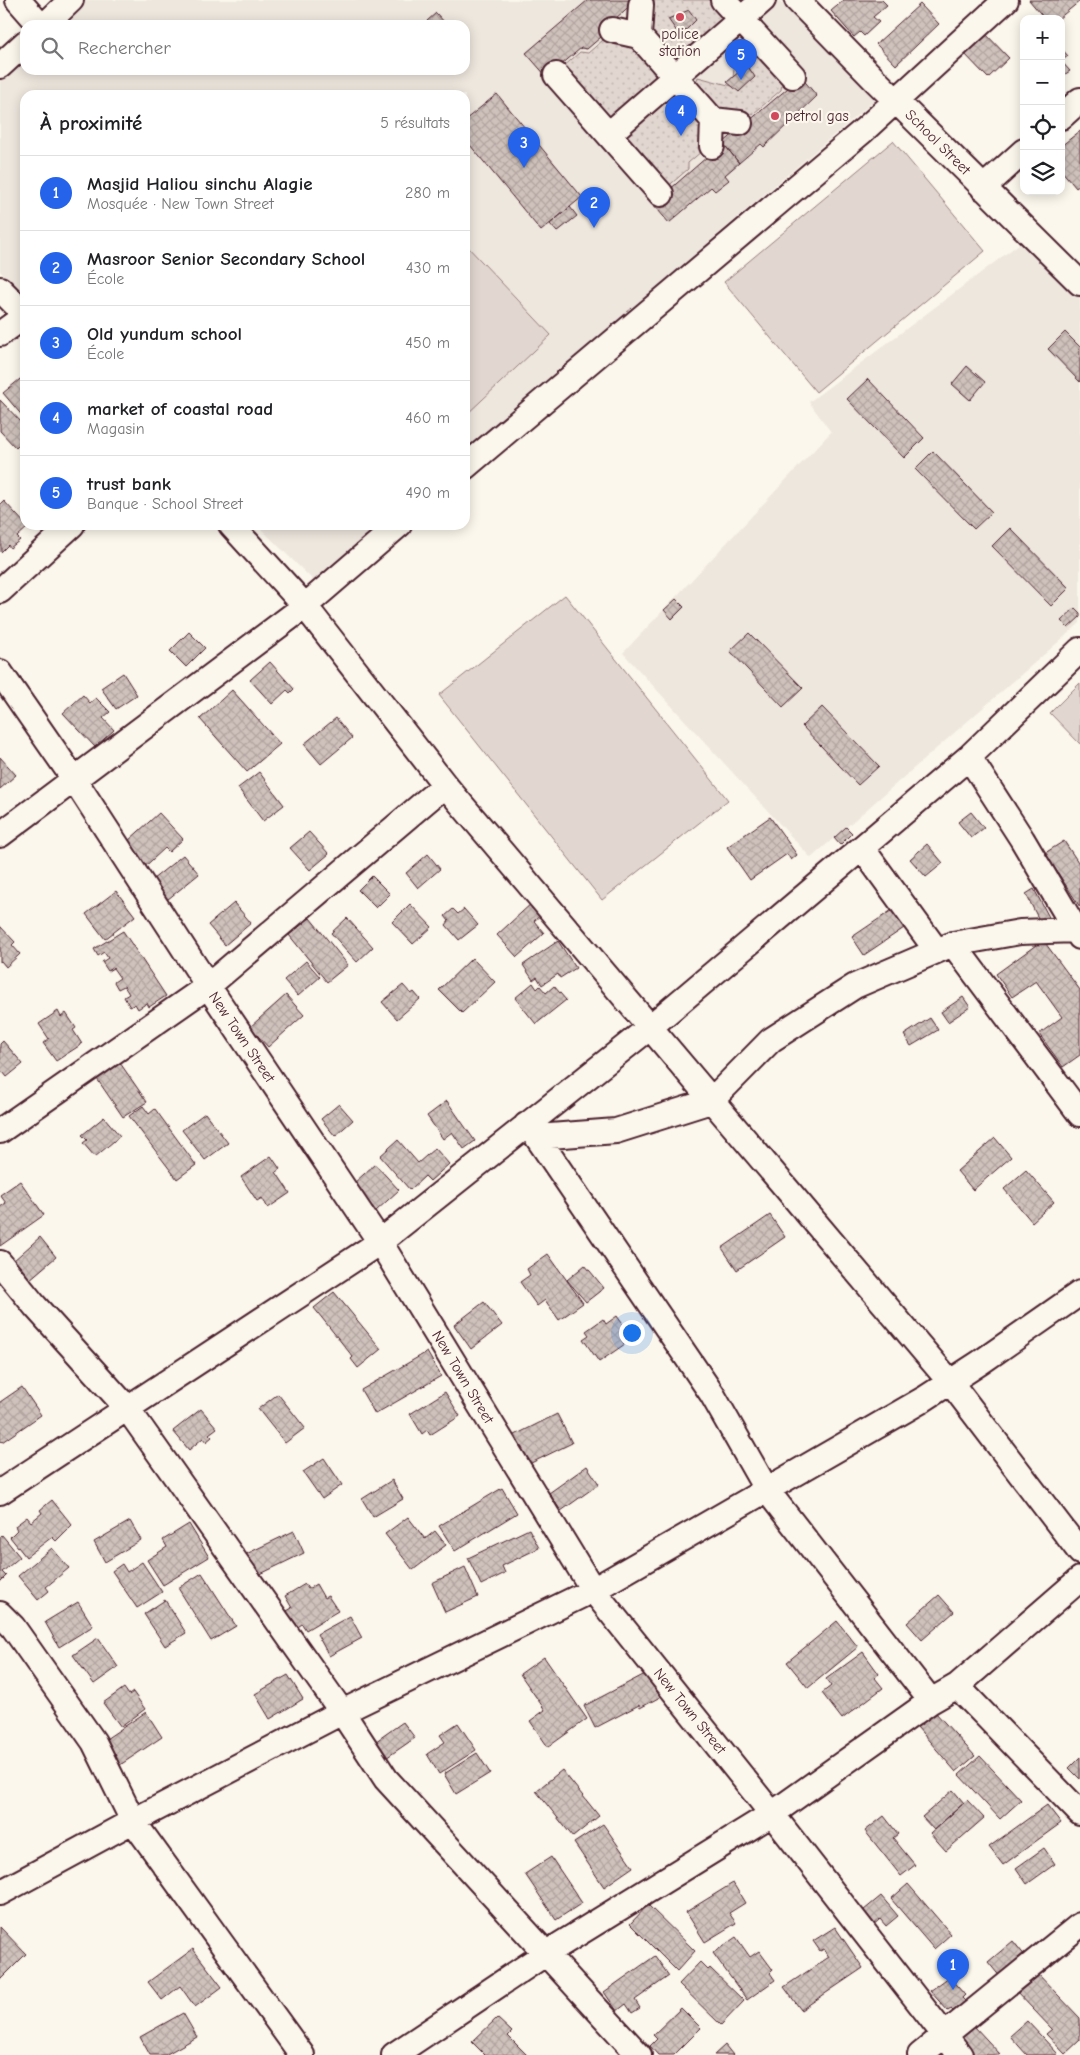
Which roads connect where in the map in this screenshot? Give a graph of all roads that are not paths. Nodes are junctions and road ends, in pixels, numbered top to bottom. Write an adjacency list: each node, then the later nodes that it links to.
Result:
1 (18, 0): 8 (street)
2 (71, 0): 9 (street)
3 (723, 0): 7 (street)
4 (797, 0): 17 (street, School Street)
5 (1006, 0): 17 (street)
6 (641, 5): 11 (street)
7 (752, 9): 15 (street); 16 (street)
8 (36, 20)
9 (50, 20)
10 (612, 30): 11 (street)
11 (639, 36): 16 (street)
12 (20, 48): 13 (street)
13 (0, 66)
14 (556, 75): 22 (street)
15 (792, 76)
16 (675, 77): 20 (street); 22 (street)
17 (895, 100): 25 (street, School Street); 32 (street)
18 (1080, 100): 19 (street)
19 (1065, 113)
20 (714, 120): 21 (street); 23 (street)
21 (740, 123)
22 (609, 134): 26 (street)
23 (712, 146)
24 (1020, 155): 25 (street)
25 (983, 188): 27 (street, School Street)
26 (661, 194)
27 (1080, 283)
28 (0, 289): 29 (street)
29 (20, 310)
30 (20, 319): 31 (street)
31 (0, 334)
32 (470, 464)
33 (67, 530): 36 (street)
34 (236, 530): 37 (street)
35 (393, 530): 37 (street)
36 (0, 591)
37 (305, 606): 41 (street); 42 (street)
38 (1080, 650): 40 (street)
39 (0, 672): 41 (street, New Town Street)
40 (969, 757): 44 (street); 45 (street)
41 (74, 779): 43 (street); 47 (street, New Town Street)
42 (444, 785): 47 (street); 48 (street)
43 (0, 835)
44 (862, 848): 46 (street); 48 (street)
45 (1078, 934): 46 (street)
46 (945, 948): 49 (street); 50 (street)
47 (208, 986): 51 (street); 53 (street, New Town Street)
48 (649, 1028): 49 (street); 52 (street)
49 (711, 1101): 52 (street); 56 (street)
50 (1080, 1114)
51 (0, 1131)
52 (532, 1131): 53 (street); 58 (street)
53 (380, 1242): 57 (street); 62 (street, New Town Street)
54 (0, 1263): 57 (street)
55 (1080, 1293): 56 (street)
56 (950, 1383): 58 (street); 60 (street)
57 (127, 1408): 59 (street); 66 (street)
58 (766, 1489): 62 (street); 65 (street)
59 (0, 1492)
60 (1080, 1552)
61 (1080, 1579): 64 (street)
62 (593, 1590): 66 (street); 68 (street, New Town Street)
63 (0, 1614): 69 (street)
64 (957, 1686): 65 (street); 67 (street)
65 (931, 1701): 68 (street)
66 (342, 1712): 69 (street); 72 (street)
67 (1080, 1813)
68 (772, 1814): 72 (street); 73 (street, New Town Street)
69 (133, 1821): 70 (street); 74 (street)
70 (0, 1893)
71 (1080, 1925): 73 (street)
72 (545, 1954): 75 (street); 76 (street)
73 (945, 2035): 77 (street); 78 (street, New Town Street)
74 (302, 2055)
75 (394, 2055)
76 (639, 2055)
77 (920, 2055)
78 (960, 2055)

